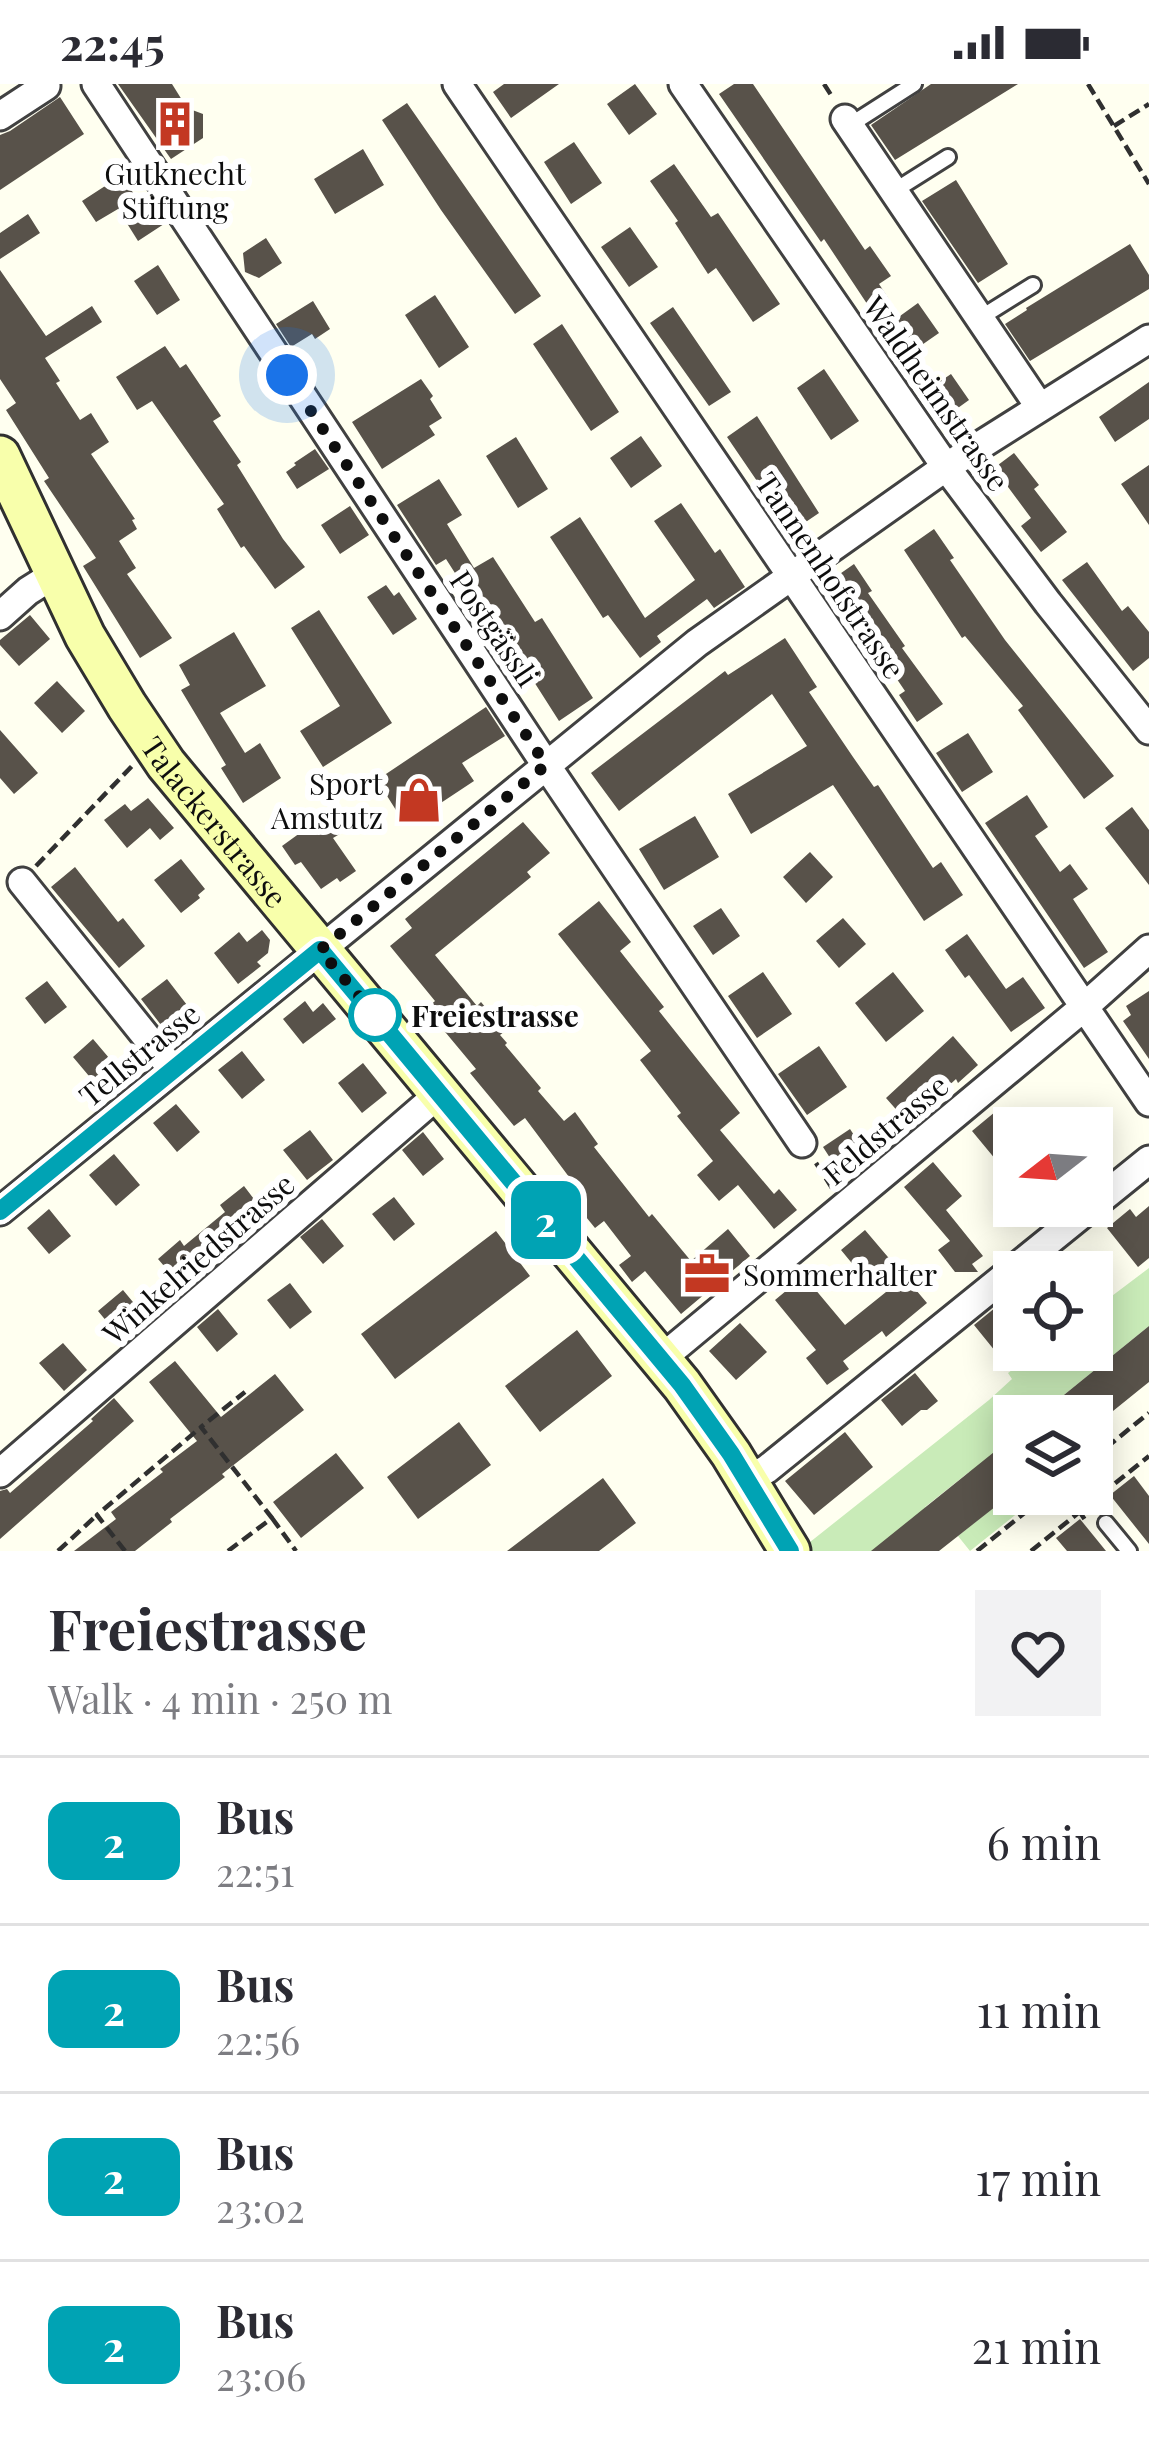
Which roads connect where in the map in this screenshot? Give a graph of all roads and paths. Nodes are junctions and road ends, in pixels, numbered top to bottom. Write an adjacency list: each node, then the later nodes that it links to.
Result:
1 (96, 84): 25 (street, Postgässli)
2 (457, 84): 21 (street, Tannenhofstrasse)
3 (683, 84): 19 (street, Waldheimstrasse)
4 (914, 84): 9 (lane)
5 (1088, 84): 10 (path)
6 (46, 86): 8 (street)
7 (1149, 104): 10 (path)
8 (0, 116)
9 (847, 122): 13 (street)
10 (1114, 126): 12 (path)
11 (948, 157): 13 (lane)
12 (1149, 184)
13 (894, 191): 15 (street)
14 (1033, 285): 15 (lane)
15 (980, 318): 17 (street)
16 (1149, 338): 17 (street)
17 (1039, 406): 19 (street)
18 (0, 456): 20 (main road, Talackerstrasse)
19 (946, 467): 21 (street); 23 (street, Waldheimstrasse)
20 (55, 574): 22 (street); 24 (main road, Talackerstrasse)
21 (792, 576): 25 (street); 29 (street, Tannenhofstrasse)
22 (0, 616)
23 (1149, 730)
24 (153, 745): 26 (path); 28 (main road, Talackerstrasse)
25 (546, 765): 28 (street); 33 (street, Postgässli)
26 (22, 882): 30 (street)
27 (1149, 949): 29 (street, Feldstrasse)
28 (320, 950): 30 (street, Tellstrasse); 31 (main road, Talackerstrasse)
29 (1083, 1008): 32 (street, Tannenhofstrasse); 35 (street, Feldstrasse)
30 (173, 1070): 36 (street, Tellstrasse)
31 (440, 1093): 37 (main road, Talackerstrasse); 43 (street, Winkelriedstrasse)
32 (1149, 1102)
33 (802, 1143): 35 (path)
34 (1149, 1160): 44 (street)
35 (844, 1206): 37 (street, Feldstrasse)
36 (0, 1211)
37 (661, 1359): 44 (main road, Talackerstrasse)
38 (245, 1393): 40 (path)
39 (1149, 1413): 41 (path)
40 (201, 1427): 46 (path); 49 (path)
41 (1113, 1442)
42 (1149, 1456): 45 (path)
43 (0, 1473)
44 (748, 1480): 55 (main road, Talackerstrasse)
45 (1113, 1485)
46 (97, 1515): 51 (path); 52 (path)
47 (1022, 1515): 56 (path)
48 (1076, 1515): 57 (path)
49 (272, 1518): 53 (path); 54 (path)
50 (1106, 1523): 58 (lane)
51 (58, 1551)
52 (125, 1551)
53 (229, 1551)
54 (296, 1551)
55 (790, 1551)
56 (977, 1551)
57 (1031, 1551)
58 (1129, 1551)

